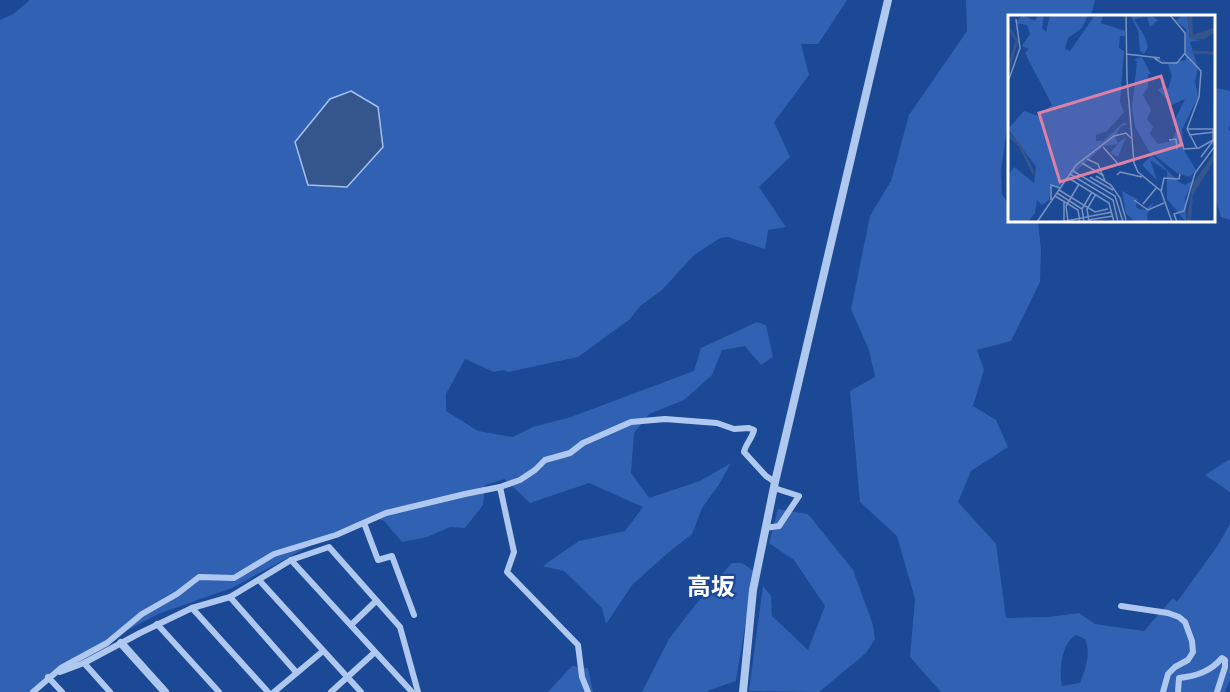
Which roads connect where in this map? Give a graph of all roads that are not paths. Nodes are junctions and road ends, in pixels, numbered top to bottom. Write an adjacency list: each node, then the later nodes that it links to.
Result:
1 (888, 0): 2 (street)
2 (774, 485): 3 (street); 5 (street); 5 (street)
3 (500, 487): 4 (street); 33 (street)
4 (364, 524): 12 (street); 20 (street)
5 (765, 528): 34 (street)
6 (291, 560): 7 (street); 9 (street); 14 (street)
7 (259, 580): 8 (street); 16 (street)
8 (230, 597): 11 (street); 19 (street)
9 (376, 602): 14 (street); 32 (street)
10 (1120, 606): 35 (street)
11 (192, 608): 13 (street); 27 (street)
12 (414, 615)
13 (157, 624): 15 (street); 26 (street)
14 (351, 626): 17 (street)
15 (121, 643): 18 (street); 25 (street)
16 (323, 651): 19 (street); 21 (street)
17 (375, 652): 21 (street); 31 (street)
18 (84, 663): 20 (street); 24 (street)
19 (296, 672): 28 (street)
20 (48, 677): 22 (street); 23 (street)
21 (348, 677): 29 (street); 30 (street)
22 (33, 692)
23 (62, 692)
24 (110, 692)
25 (165, 692)
26 (219, 692)
27 (268, 692)
28 (274, 692)
29 (331, 692)
30 (361, 692)
31 (412, 692)
32 (417, 692)
33 (588, 692)
34 (743, 692)
35 (1163, 692)
36 (1178, 692): 37 (street)
37 (1217, 692)

